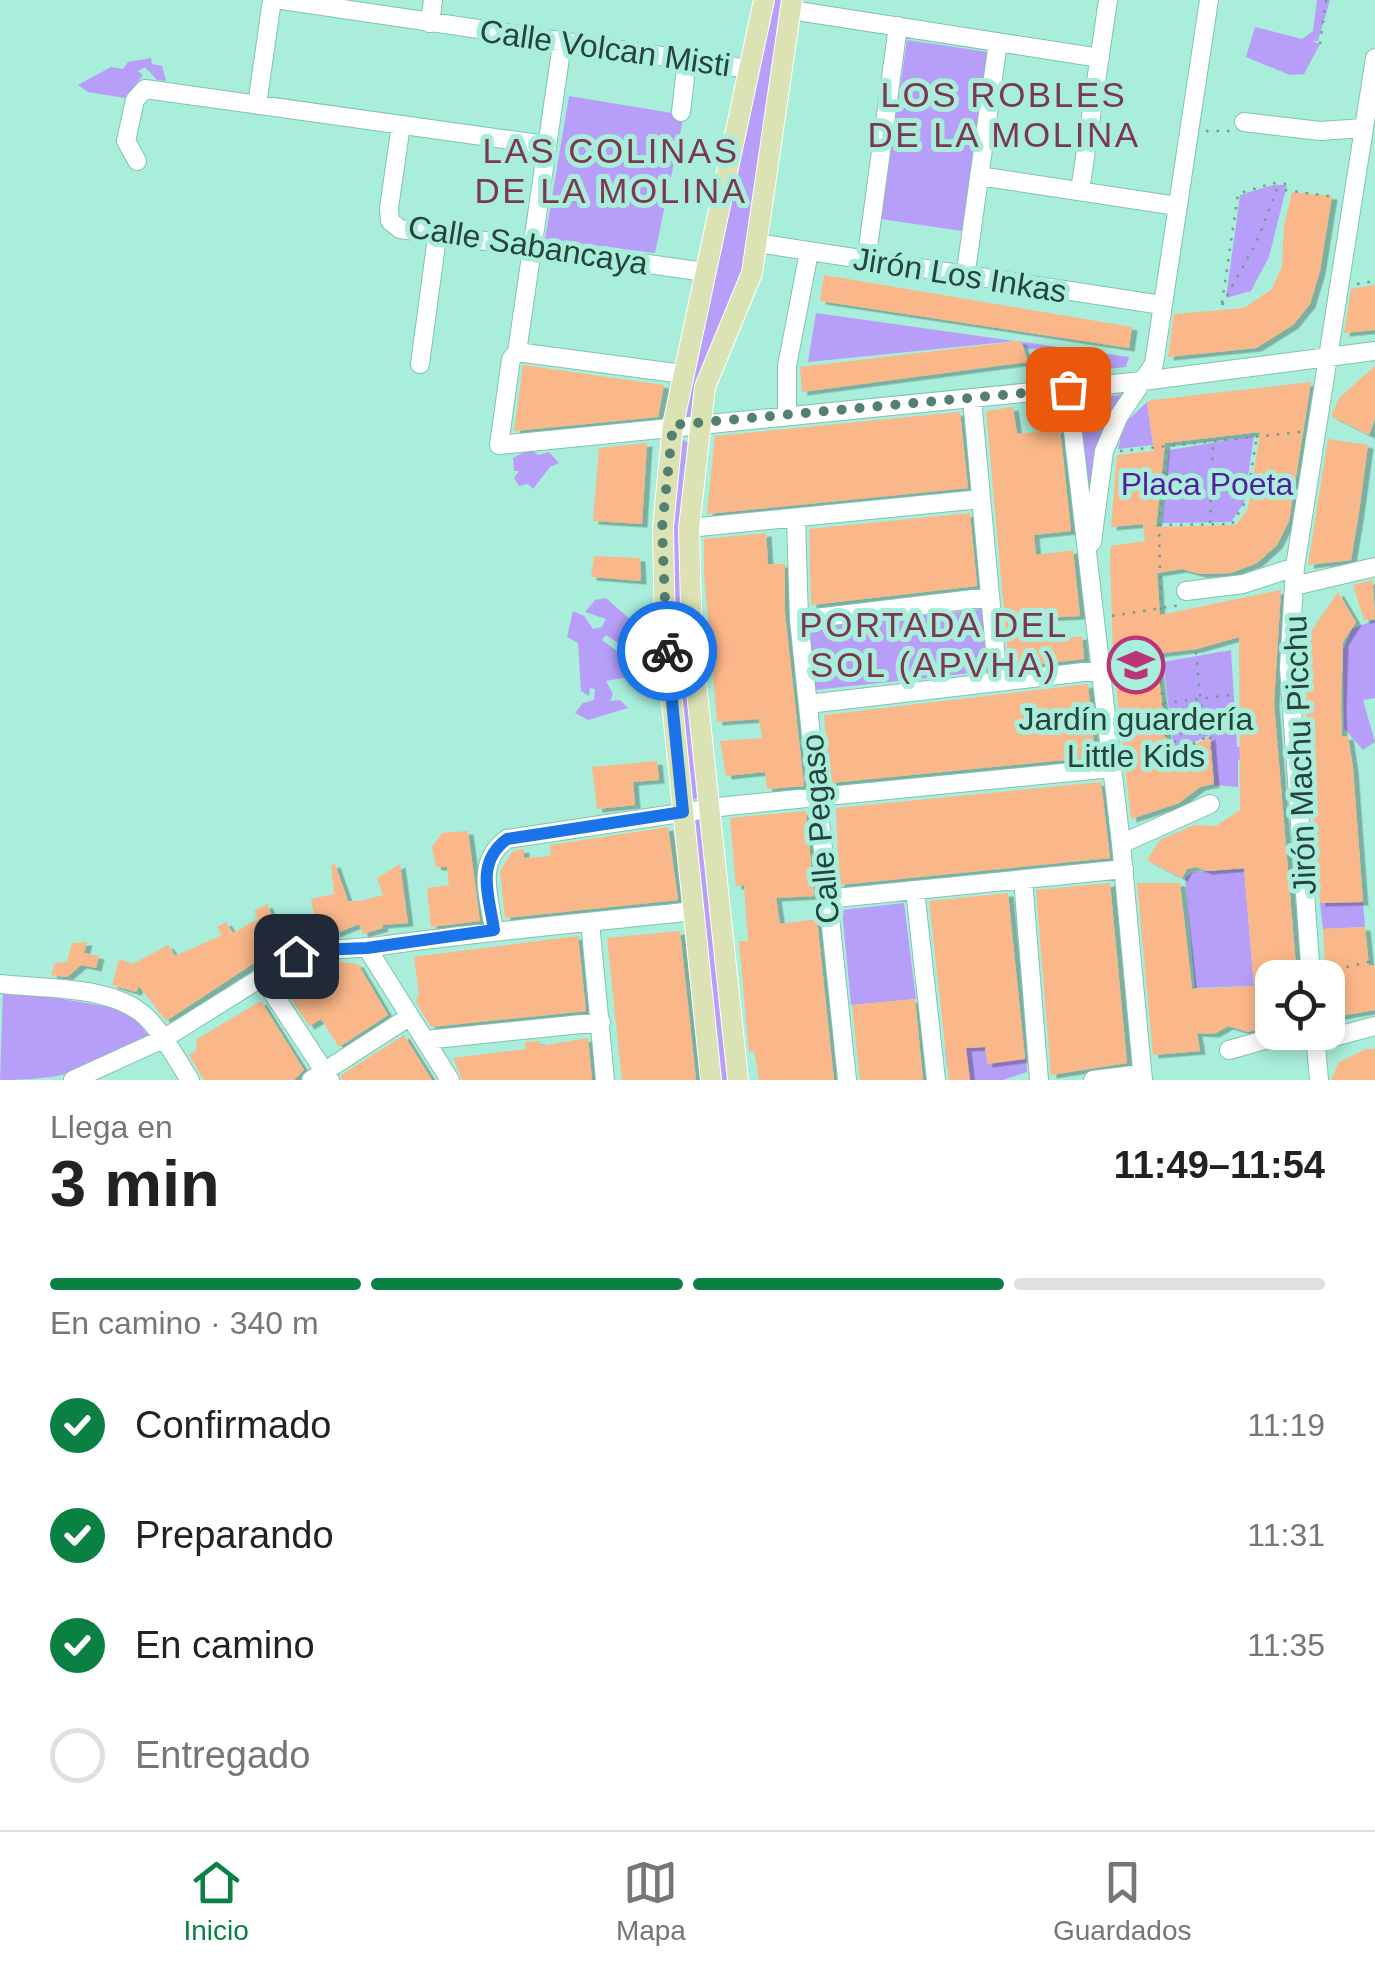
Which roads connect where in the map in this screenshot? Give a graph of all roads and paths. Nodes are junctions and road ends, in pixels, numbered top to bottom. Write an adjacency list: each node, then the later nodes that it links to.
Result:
1 (272, 0): 18 (street)
2 (282, 0): 9 (street, Calle Volcan Misti)
3 (433, 0): 9 (street)
4 (764, 0): 17 (main road)
5 (1108, 0): 14 (street)
6 (1209, 0): 22 (street)
7 (1326, 0): 13 (path)
8 (792, 5): 10 (street); 32 (main road)
9 (430, 23): 12 (street, Calle Volcan Misti)
10 (898, 26): 11 (street); 35 (street)
11 (998, 42): 14 (street); 26 (street)
12 (562, 44): 16 (street, Calle Volcan Misti); 24 (street)
13 (1320, 44)
14 (1100, 58): 28 (street)
15 (1375, 58): 23 (street, Jirón Machu Picchu)
16 (688, 60): 17 (street, Calle Volcan Misti); 19 (street)
17 (749, 69): 36 (main road)
18 (257, 105): 21 (street); 25 (street)
19 (681, 112)
20 (1244, 122): 22 (path); 23 (street)
21 (402, 125): 24 (street); 31 (street, Calle Sabancaya)
22 (1190, 129): 30 (street)
23 (1367, 137): 39 (street, Jirón Machu Picchu)
24 (546, 144): 33 (street)
25 (136, 161)
26 (979, 176): 28 (street); 37 (street)
27 (1290, 184): 29 (path)
28 (1080, 192): 30 (street)
29 (1341, 198)
30 (1177, 206): 40 (street)
31 (437, 237): 33 (street, Calle Sabancaya); 44 (street)
32 (757, 244): 34 (street, Jirón Los Inkas); 50 (main road)
33 (532, 248): 36 (street, Calle Sabancaya); 41 (street)
34 (809, 252): 35 (street, Jirón Los Inkas); 49 (street)
35 (866, 262): 37 (street, Jirón Los Inkas)
36 (705, 272): 45 (main road)
37 (966, 278): 40 (street, Jirón Los Inkas)
38 (1375, 280): 39 (path)
39 (1338, 288): 43 (street, Jirón Machu Picchu)
40 (1162, 305): 46 (street)
41 (517, 352): 45 (street); 51 (street)
42 (1375, 352): 43 (street)
43 (1328, 359): 46 (street); 52 (street, Jirón Machu Picchu)
44 (420, 364)
45 (683, 374): 51 (main road)
46 (1143, 381): 47 (street); 56 (street)
47 (1068, 389): 48 (street); 65 (street)
48 (972, 399): 49 (street); 60 (street)
49 (787, 416): 50 (street)
50 (698, 424): 51 (street); 64 (main road)
51 (673, 425): 88 (main road)
52 (1316, 434): 53 (path); 67 (street, Jirón Machu Picchu)
53 (1257, 435): 54 (path); 59 (path)
54 (1214, 440): 55 (path); 58 (path)
55 (1167, 446): 56 (path); 57 (path)
56 (1104, 454): 65 (street)
57 (1164, 474): 58 (path); 63 (path)
58 (1212, 476): 59 (path); 62 (path)
59 (1250, 478): 62 (path)
60 (981, 499): 61 (street); 69 (street)
61 (796, 518): 64 (street); 72 (street, Calle Pegaso)
62 (1210, 524): 63 (path)
63 (1159, 525): 70 (path)
64 (689, 528): 87 (main road)
65 (1089, 557): 71 (street)
66 (1375, 566): 67 (street)
67 (1294, 577): 68 (street); 98 (street, Jirón Machu Picchu)
68 (1186, 591): 70 (path)
69 (990, 597): 72 (street); 76 (street)
70 (1161, 610): 71 (path)
71 (1095, 618): 75 (street)
72 (799, 620): 80 (street, Calle Pegaso)
73 (1196, 652): 78 (path)
74 (1158, 661): 79 (path)
75 (1100, 670): 76 (street); 84 (street)
76 (998, 682): 80 (street)
77 (1232, 695): 78 (path)
78 (1202, 699): 79 (path); 81 (path)
79 (1163, 703): 83 (path)
80 (808, 704): 86 (street, Calle Pegaso)
81 (1202, 706): 82 (path); 83 (path)
82 (1204, 737): 83 (path); 85 (path)
83 (1167, 752)
84 (1112, 768): 86 (street); 89 (street)
85 (1213, 797): 89 (street)
86 (816, 798): 87 (street); 93 (street, Calle Pegaso)
87 (710, 808): 88 (street); 119 (main road)
88 (683, 812): 94 (main road); 96 (street)
89 (1122, 844): 90 (street)
90 (1124, 869): 91 (street); 113 (street)
91 (1023, 879): 92 (street); 122 (street)
92 (915, 890): 93 (street); 121 (street)
93 (826, 899): 120 (street, Calle Pegaso)
94 (694, 910): 95 (street); 118 (main road)
95 (590, 922): 96 (street); 104 (street)
96 (494, 930): 97 (street)
97 (367, 948): 101 (street); 103 (street)
98 (1314, 960)
99 (1372, 961): 100 (path)
100 (1345, 968)
101 (264, 978): 107 (street); 112 (street)
102 (0, 984): 107 (street)
103 (409, 1018): 108 (street); 112 (street)
104 (601, 1022): 108 (street); 117 (street)
105 (1375, 1026): 106 (street)
106 (1345, 1032)
107 (163, 1039): 114 (street); 115 (street)
108 (425, 1040): 116 (street)
109 (1255, 1043): 110 (street)
110 (1229, 1050)
111 (1316, 1050): 124 (street)
112 (322, 1077)
113 (1142, 1077): 123 (street)
114 (73, 1080)
115 (190, 1080)
116 (450, 1080)
117 (605, 1080)
118 (711, 1080)
119 (738, 1080)
120 (847, 1080)
121 (936, 1080)
122 (1039, 1080)
123 (1093, 1080)
124 (1319, 1080)

